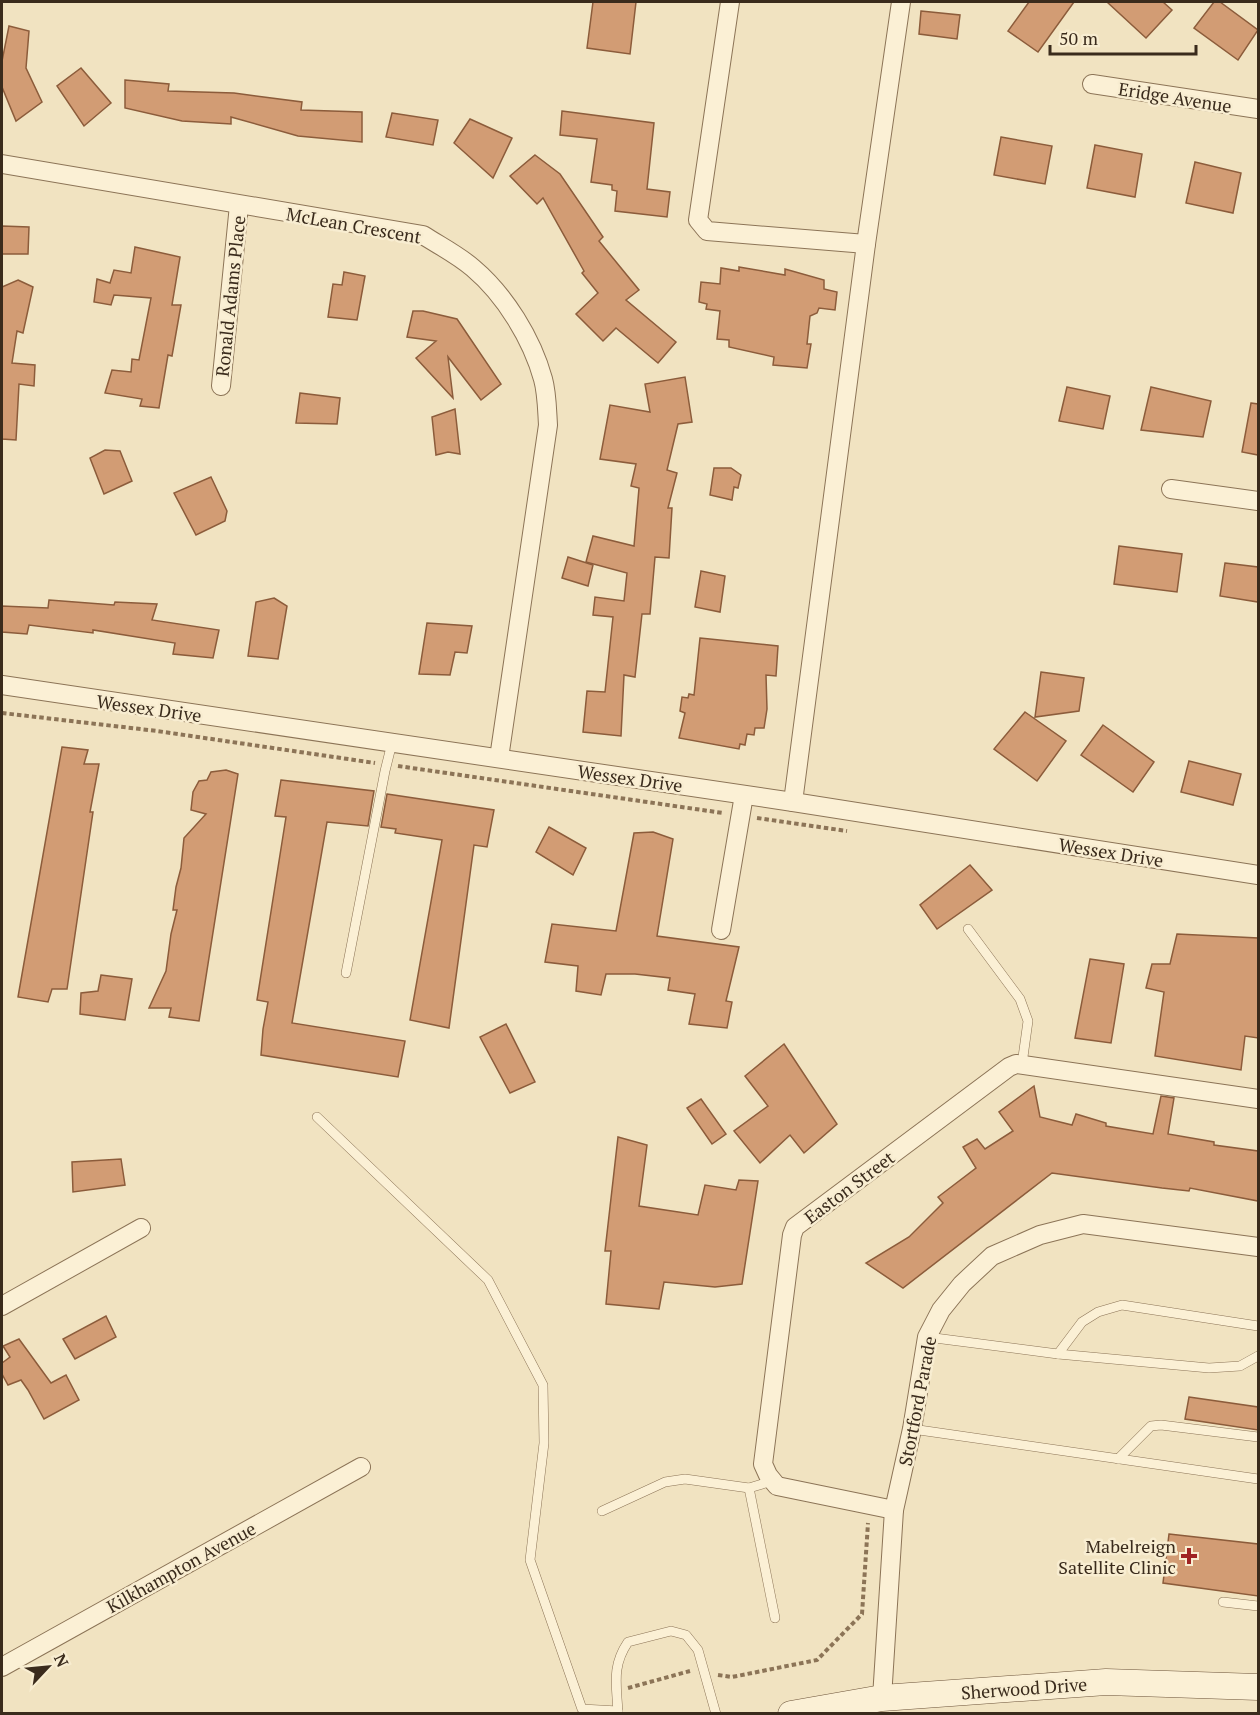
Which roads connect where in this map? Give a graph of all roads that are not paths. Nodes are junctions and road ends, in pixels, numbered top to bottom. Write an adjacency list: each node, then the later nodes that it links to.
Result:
1 (730, 2): 7 (street)
2 (901, 2): 7 (street)
3 (1092, 84): 4 (street, Eridge Avenue)
4 (1258, 109)
5 (2, 164): 6 (street, McLean Crescent)
6 (239, 205): 8 (street, Ronald Adams Place); 13 (street, McLean Crescent)
7 (866, 244): 15 (street)
8 (221, 386)
9 (1171, 489): 10 (street)
10 (1258, 501)
11 (2, 685): 12 (street, Wessex Drive)
12 (392, 743): 13 (street, Wessex Drive); 19 (lane)
13 (499, 758): 14 (street, Wessex Drive)
14 (744, 795): 15 (street, Wessex Drive); 18 (street)
15 (793, 802): 16 (street, Wessex Drive)
16 (1258, 875)
17 (968, 929): 20 (lane)
18 (722, 930)
19 (346, 974)
20 (1022, 1064): 21 (street); 35 (street, Easton Street)
21 (1258, 1099)
22 (317, 1117): 45 (lane)
23 (141, 1228): 25 (street)
24 (1258, 1247): 27 (street, Stortford Parade)
25 (2, 1306)
26 (1258, 1326): 28 (lane)
27 (927, 1336): 28 (lane); 30 (street, Stortford Parade)
28 (1058, 1354): 29 (lane)
29 (1258, 1356)
30 (912, 1429): 32 (lane); 37 (street, Stortford Parade)
31 (1258, 1437): 32 (lane)
32 (1118, 1459): 34 (lane)
33 (361, 1467): 42 (street, Kilkhampton Avenue)
34 (1258, 1479)
35 (772, 1481): 36 (lane); 37 (street)
36 (748, 1488): 38 (lane); 41 (lane)
37 (894, 1510): 44 (street, Stortford Parade)
38 (602, 1511)
39 (1223, 1602): 40 (lane)
40 (1258, 1606)
41 (775, 1618)
42 (2, 1667)
43 (1258, 1687): 44 (street, Sherwood Drive)
44 (882, 1698): 47 (street, Sherwood Drive)
45 (618, 1712): 46 (lane)
46 (716, 1713)
47 (791, 1713)

